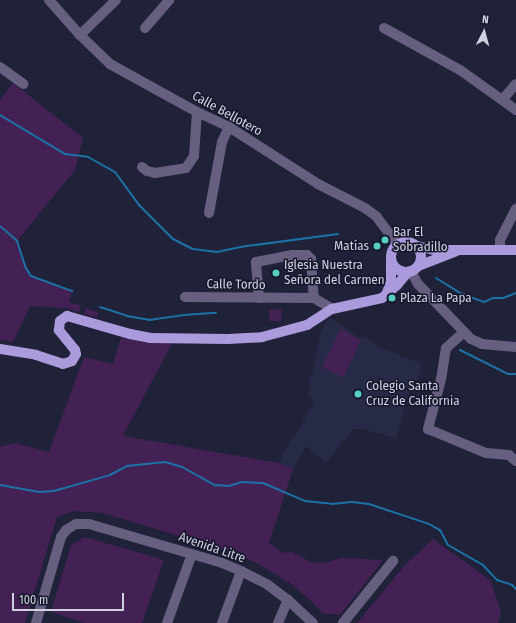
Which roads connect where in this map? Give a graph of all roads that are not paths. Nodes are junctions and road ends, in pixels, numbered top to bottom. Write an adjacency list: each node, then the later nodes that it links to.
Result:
1 (49, 0): 6 (street, Calle Bellotero)
2 (116, 0): 6 (street)
3 (167, 0): 4 (street)
4 (145, 28)
5 (384, 28): 10 (street)
6 (80, 35): 12 (street, Calle Bellotero)
7 (0, 67): 8 (street)
8 (23, 84)
9 (516, 84): 10 (street)
10 (502, 100): 11 (street)
11 (516, 110)
12 (197, 112): 13 (street, Calle Bellotero); 14 (street)
13 (229, 127): 16 (street); 17 (street, Calle Bellotero)
14 (142, 167)
15 (516, 209): 19 (street)
16 (209, 213)
17 (397, 244): 18 (main road); 22 (main road)
18 (417, 246): 21 (main road); 23 (main road)
19 (500, 250): 20 (main road); 21 (main road)
20 (516, 250)
21 (457, 251): 23 (main road)
22 (392, 262): 23 (main road); 24 (main road)
23 (412, 270): 24 (main road); 29 (street)
24 (386, 295): 28 (main road)
25 (185, 297): 26 (street, Calle Tordo)
26 (259, 298): 27 (street, Calle Tordo); 27 (street)
27 (314, 298): 28 (street)
28 (332, 309): 31 (main road)
29 (464, 332): 30 (street); 32 (street)
30 (516, 347)
31 (0, 349)
32 (516, 461)
33 (192, 554): 35 (street, Avenida Litre); 37 (street, Avenida Litre); 38 (street)
34 (393, 561): 42 (street)
35 (241, 571): 36 (street, Avenida Litre); 39 (street)
36 (288, 600): 40 (street); 41 (street, Avenida Litre)
37 (36, 623)
38 (167, 623)
39 (222, 623)
40 (278, 623)
41 (313, 623)
42 (343, 623)

